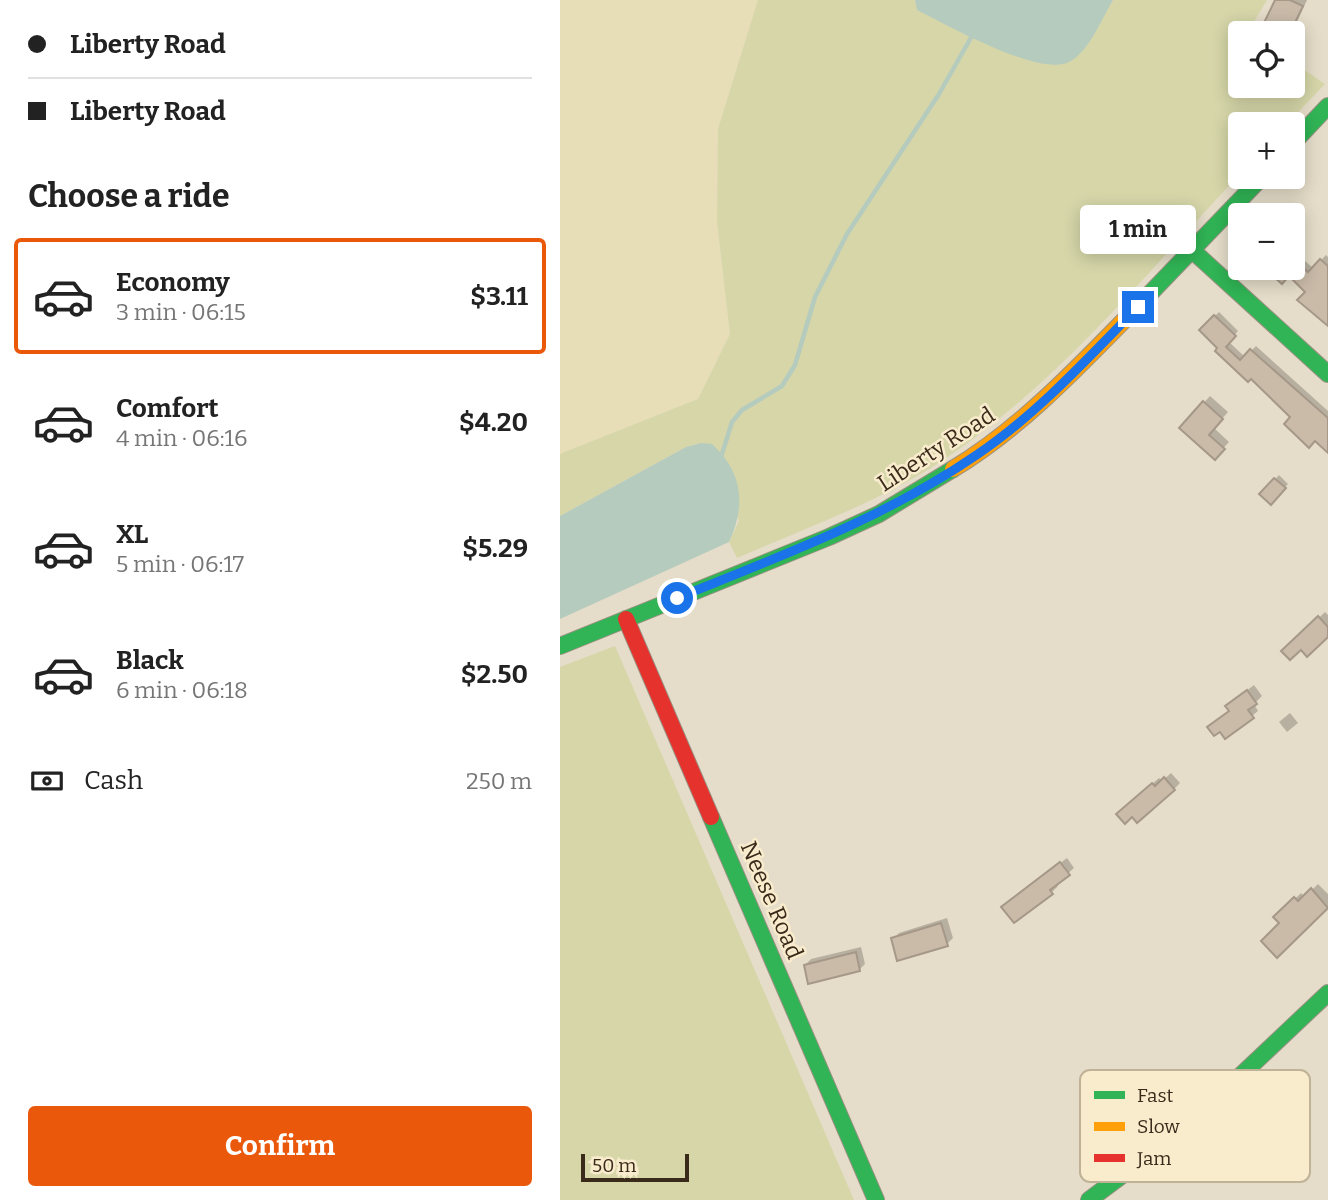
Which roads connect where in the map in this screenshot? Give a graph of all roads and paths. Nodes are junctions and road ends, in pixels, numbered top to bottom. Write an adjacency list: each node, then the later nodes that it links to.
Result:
1 (1328, 106): 2 (street)
2 (1305, 130)
3 (1251, 189): 4 (street, Liberty Road)
4 (1193, 251): 5 (street); 6 (street, Liberty Road)
5 (1328, 374)
6 (626, 619): 7 (street, Liberty Road); 11 (street, Neese Road)
7 (560, 646)
8 (1328, 993): 9 (street)
9 (1248, 1070)
10 (1114, 1182): 12 (street)
11 (876, 1200)
12 (1089, 1200)

